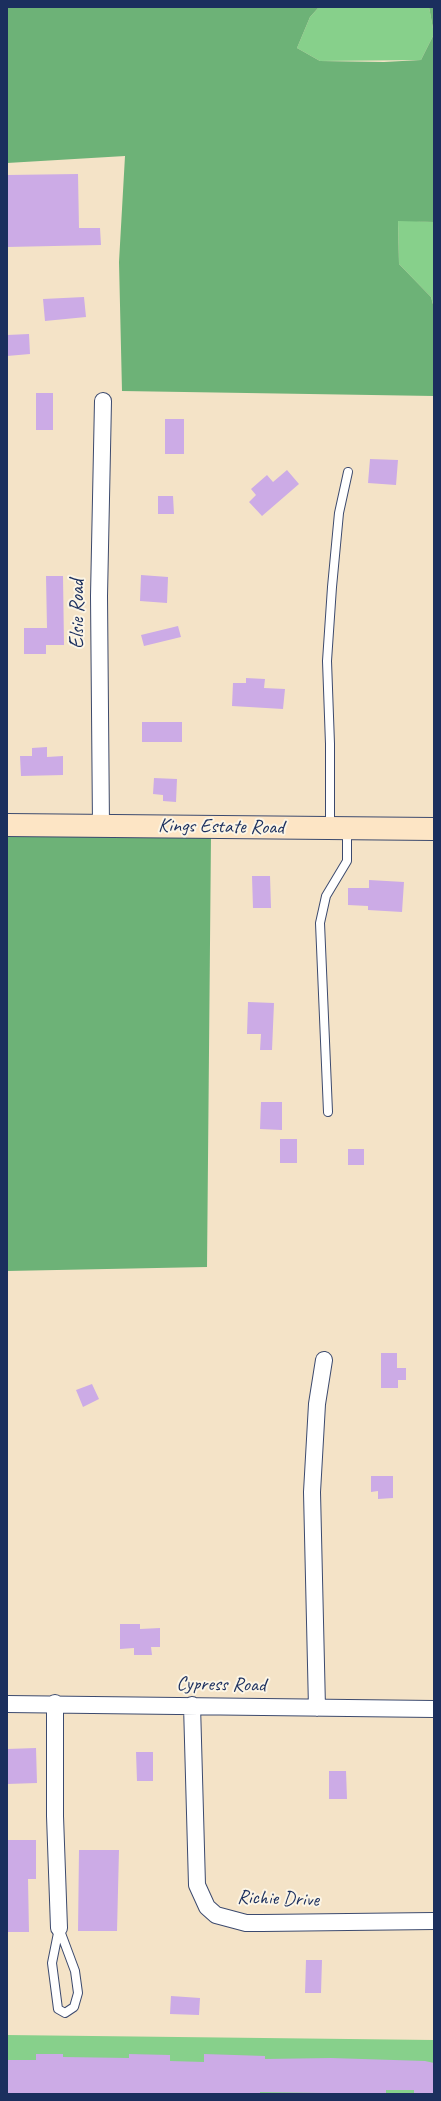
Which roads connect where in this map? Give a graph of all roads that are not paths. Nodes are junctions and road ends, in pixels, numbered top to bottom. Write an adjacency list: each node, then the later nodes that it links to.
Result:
1 (103, 401): 4 (street, Elsie Road)
2 (348, 472): 5 (lane)
3 (7, 825): 4 (street, Kings Estate Road)
4 (101, 826): 5 (street, Kings Estate Road)
5 (339, 828): 6 (street, Kings Estate Road); 7 (lane)
6 (434, 829)
7 (328, 1112)
8 (324, 1360): 12 (street)
9 (55, 1703): 10 (street, Cypress Road); 11 (street, Cypress Road); 15 (street)
10 (7, 1704)
11 (192, 1705): 12 (street, Cypress Road); 14 (street, Richie Drive)
12 (317, 1708): 13 (street, Cypress Road)
13 (434, 1709)
14 (434, 1921)
15 (59, 1928): 15 (lane)

